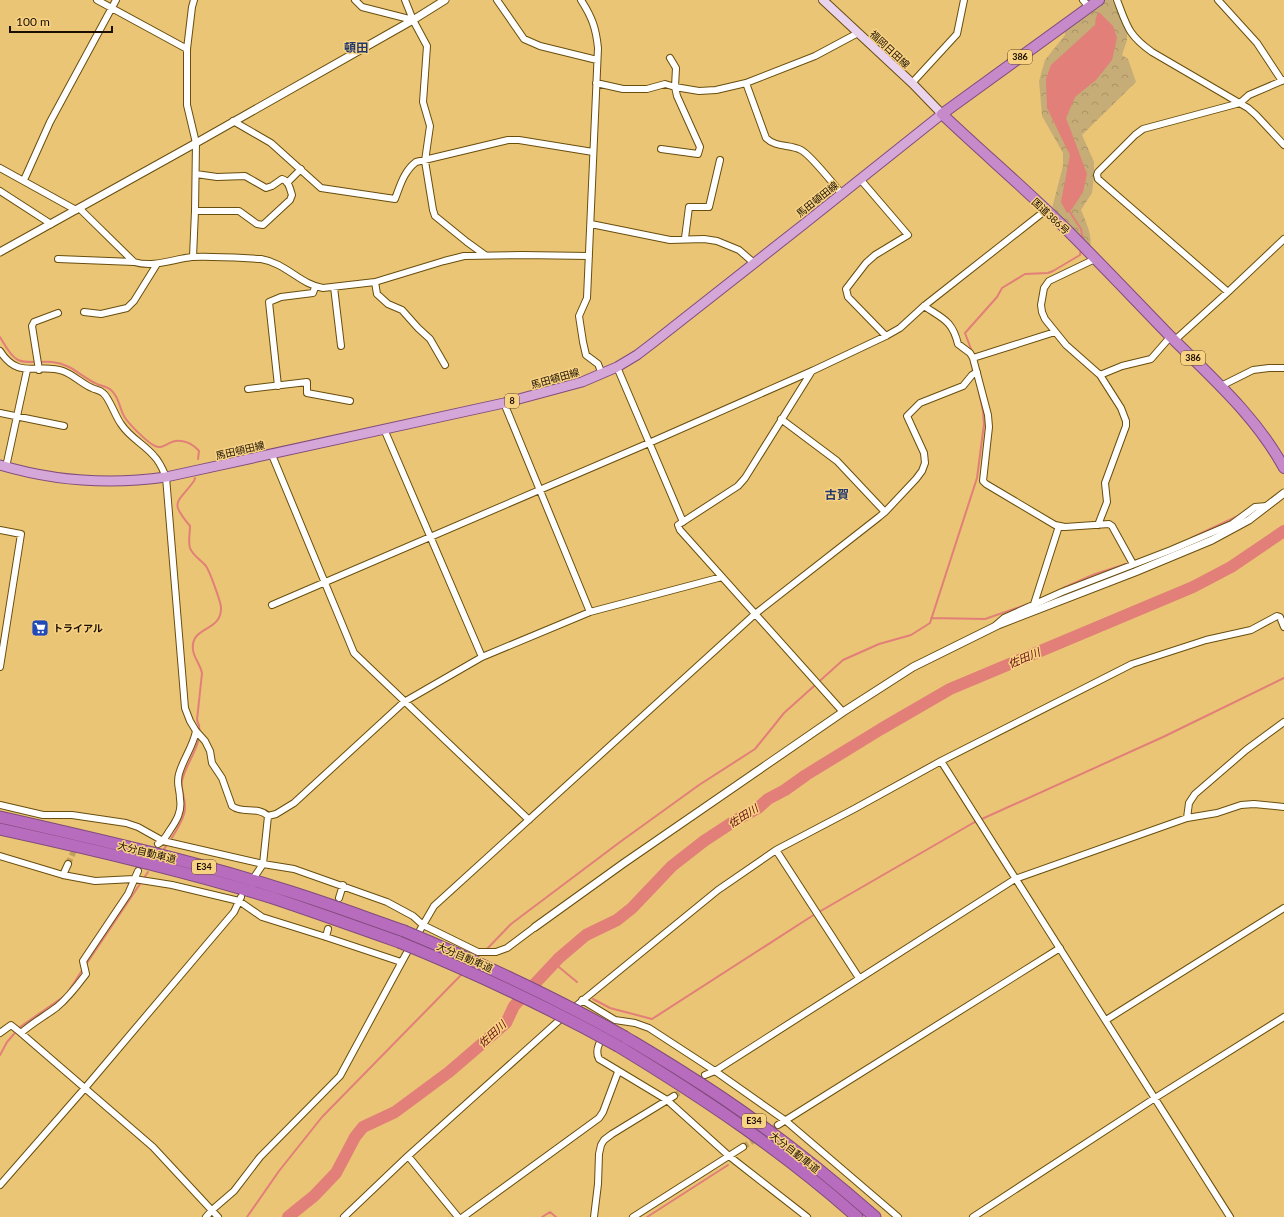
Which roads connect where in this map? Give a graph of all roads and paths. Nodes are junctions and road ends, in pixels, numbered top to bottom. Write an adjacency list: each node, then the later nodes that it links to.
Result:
1 (97, 0): 15 (street)
2 (116, 0): 15 (street)
3 (194, 0): 18 (street)
4 (355, 0): 16 (street)
5 (405, 0): 16 (street)
6 (445, 0): 16 (street)
7 (497, 0): 20 (street)
8 (581, 0): 20 (street)
9 (823, 0): 17 (main road, 福岡日田線)
10 (964, 0): 24 (street)
11 (1099, 0): 14 (highway, 386)
12 (1117, 0): 26 (street)
13 (1220, 1): 21 (street)
14 (1086, 4): 27 (highway, 386)
15 (112, 8): 18 (street); 39 (street)
16 (413, 20): 28 (street); 34 (street)
17 (858, 33): 22 (street); 24 (main road, 福岡日田線)
18 (187, 49): 29 (street)
19 (670, 58): 25 (street)
20 (597, 60): 23 (street)
21 (1283, 81): 26 (street)
22 (746, 82): 25 (street); 42 (street)
23 (596, 83): 25 (street); 32 (street)
24 (912, 83): 27 (main road, 福岡日田線)
25 (675, 87): 31 (street)
26 (1240, 103): 30 (street); 62 (street)
27 (942, 114): 38 (main road, 馬田頓田線 / 8); 44 (highway, 国道386号 / 386)
28 (233, 121): 29 (street); 36 (street)
29 (196, 143): 37 (street); 43 (street)
30 (1284, 145)
31 (661, 149)
32 (593, 152): 34 (street); 47 (street)
33 (720, 160): 48 (street)
34 (425, 161): 36 (street); 51 (street)
35 (0, 168): 39 (street)
36 (301, 169): 40 (street)
37 (196, 174): 40 (street); 45 (street)
38 (860, 179): 42 (main road, 馬田頓田線 / 8); 67 (street)
39 (24, 180): 43 (street)
40 (287, 183): 45 (street)
41 (0, 191): 46 (street)
42 (842, 194): 57 (main road, 馬田頓田線 / 8)
43 (77, 209): 46 (street); 56 (street)
44 (1046, 210): 54 (highway, 国道386号 / 386); 63 (street)
45 (195, 211): 53 (street)
46 (51, 224): 50 (street)
47 (591, 224): 48 (street); 52 (street)
48 (685, 238): 57 (street)
49 (1284, 239): 62 (street)
50 (0, 252)
51 (485, 255): 52 (street); 59 (street)
52 (589, 256): 79 (street)
53 (193, 257): 58 (street); 60 (street)
54 (1094, 258): 66 (street); 68 (highway, 国道386号 / 386)
55 (58, 259): 56 (street)
56 (134, 262): 58 (street)
57 (754, 263): 74 (main road, 馬田頓田線 / 8)
58 (157, 264): 64 (street)
59 (375, 282): 61 (street); 73 (street)
60 (315, 287): 61 (street); 81 (street)
61 (334, 287): 69 (street)
62 (1228, 292): 68 (street)
63 (924, 306): 67 (street); 71 (street)
64 (84, 312)
65 (58, 313): 72 (street)
66 (1055, 332): 71 (street); 80 (street)
67 (886, 336): 77 (street)
68 (1173, 338): 80 (street); 82 (highway, 国道386号 / 386)
69 (341, 346)
70 (0, 351): 76 (street)
71 (973, 358): 78 (street)
72 (38, 365): 76 (street); 95 (street)
73 (444, 365)
74 (617, 367): 79 (main road, 馬田頓田線 / 8); 91 (street)
75 (1284, 368): 82 (street)
76 (27, 370): 87 (street)
77 (812, 371): 88 (street); 91 (street)
78 (977, 372): 99 (street); 102 (street)
79 (602, 374): 85 (main road, 馬田頓田線 / 8)
80 (1100, 375): 101 (street)
81 (278, 386): 83 (street); 84 (street)
82 (1221, 386): 94 (highway, 国道386号 / 386)
83 (248, 389)
84 (350, 401)
85 (504, 403): 90 (main road, 馬田頓田線 / 8); 96 (street)
86 (0, 413): 87 (street)
87 (16, 417): 89 (street); 93 (street)
88 (781, 419): 99 (street); 100 (street)
89 (64, 426)
90 (384, 429): 92 (main road, 馬田頓田線 / 8); 104 (street)
91 (649, 443): 96 (street); 100 (street)
92 (272, 455): 95 (main road, 馬田頓田線 / 8); 107 (street)
93 (3, 466): 95 (main road, 馬田頓田線 / 8)
94 (1284, 468)
95 (166, 477): 119 (street)
96 (539, 490): 104 (street); 110 (street)
97 (1284, 493): 98 (street)
98 (1267, 506): 105 (street); 113 (street)
99 (885, 512): 111 (street)
100 (683, 522): 106 (street)
101 (1098, 525): 102 (street); 105 (street)
102 (1059, 526): 108 (street)
103 (0, 530): 115 (street)
104 (430, 537): 107 (street); 114 (street)
105 (1132, 562): 108 (street)
106 (722, 577): 110 (street); 111 (street)
107 (324, 582): 109 (street); 116 (street)
108 (1035, 604): 113 (street)
109 (272, 605)
110 (590, 612): 114 (street)
111 (755, 614): 117 (street); 126 (street)
112 (1284, 627): 120 (street)
113 (992, 628): 117 (street)
114 (482, 657): 116 (street)
115 (0, 667)
116 (404, 702): 123 (street); 126 (street)
117 (843, 712): 143 (street)
118 (1284, 722): 125 (street)
119 (198, 733): 123 (street); 128 (street)
120 (941, 761): 129 (street); 137 (street)
121 (0, 805): 128 (street)
122 (1284, 807): 125 (street)
123 (268, 816): 132 (street)
124 (0, 817): 179 (highway, 大分自動車道 / E34, bridge)
125 (1187, 818): 137 (street)
126 (529, 820): 142 (street)
127 (0, 829): 178 (highway, 大分自動車道 / E34, bridge)
128 (164, 842): 132 (street)
129 (776, 850): 148 (street); 149 (street)
130 (0, 856): 134 (street)
131 (68, 864): 134 (street)
132 (263, 864): 135 (street); 138 (street)
133 (138, 871): 136 (street)
134 (63, 875): 136 (street)
135 (255, 876)
136 (140, 879): 140 (street); 153 (street)
137 (1014, 879): 146 (street); 148 (street)
138 (344, 885): 139 (street); 142 (street)
139 (339, 898)
140 (240, 899): 145 (street); 158 (street)
141 (1284, 908): 152 (street)
142 (423, 925): 143 (street); 147 (street)
143 (535, 927)
144 (328, 929): 145 (street)
145 (326, 937): 147 (street)
146 (1060, 948): 152 (street); 162 (street)
147 (401, 962): 168 (street)
148 (859, 978): 155 (street)
149 (582, 1000): 151 (street); 165 (street)
150 (1284, 1018): 160 (street)
151 (615, 1020): 155 (street); 156 (street)
152 (1106, 1020): 160 (street)
153 (18, 1030): 154 (street); 158 (street)
154 (0, 1033)
155 (716, 1071): 157 (street); 162 (street)
156 (618, 1072): 161 (street); 174 (street)
157 (705, 1075)
158 (85, 1088): 167 (street); 168 (street)
159 (674, 1096): 161 (street)
160 (1156, 1098): 181 (street); 182 (street)
161 (667, 1100): 166 (street); 175 (street)
162 (786, 1121): 163 (street); 180 (street)
163 (778, 1126)
164 (743, 1147): 166 (street)
165 (408, 1156): 172 (street); 173 (street)
166 (729, 1156): 176 (street); 177 (street)
167 (0, 1185)
168 (211, 1209): 169 (street); 170 (street); 171 (street)
169 (218, 1216)
170 (202, 1217)
171 (206, 1217)
172 (344, 1217)
173 (458, 1217)
174 (463, 1217)
175 (594, 1217)
176 (634, 1217)
177 (806, 1217)
178 (857, 1217)
179 (875, 1217)
180 (898, 1217)
181 (973, 1217)
182 (1230, 1217)

